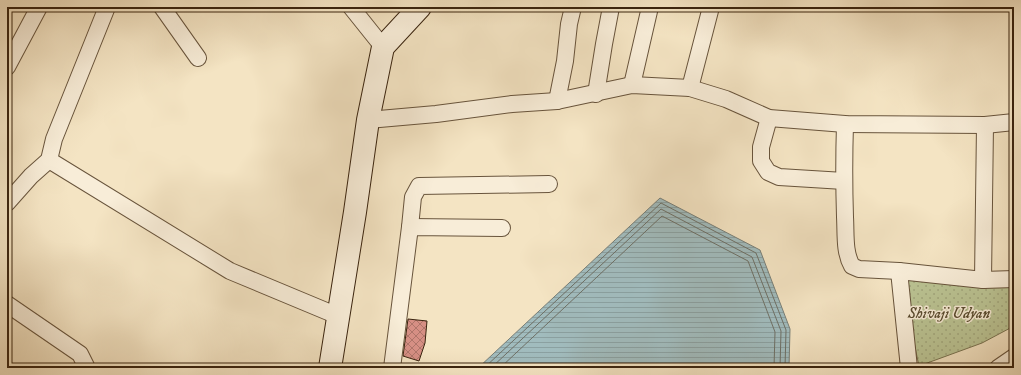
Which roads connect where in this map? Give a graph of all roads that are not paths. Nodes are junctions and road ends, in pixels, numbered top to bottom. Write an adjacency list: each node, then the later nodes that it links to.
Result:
1 (38, 7): 12 (street)
2 (107, 7): 22 (street)
3 (162, 7): 11 (street)
4 (351, 7): 10 (street)
5 (420, 7): 10 (street)
6 (573, 7): 16 (street)
7 (611, 7): 15 (street)
8 (650, 7): 13 (street)
9 (710, 7): 14 (street)
10 (383, 47): 18 (street)
11 (198, 58)
12 (7, 67)
13 (632, 85): 14 (street); 15 (street)
14 (690, 88): 17 (street)
15 (596, 94): 16 (street)
16 (557, 101): 18 (street)
17 (769, 118): 20 (street); 23 (street)
18 (368, 120): 32 (street)
19 (1014, 122): 21 (street)
20 (845, 124): 21 (street); 23 (street)
21 (985, 125): 30 (street)
22 (49, 160): 25 (street); 32 (street)
23 (844, 181): 28 (street)
24 (549, 184): 26 (street)
25 (7, 203)
26 (410, 227): 27 (street); 36 (street)
27 (502, 228)
28 (899, 270): 30 (street); 37 (street)
29 (1014, 279): 30 (street)
30 (983, 280)
31 (7, 304): 34 (street)
32 (338, 316): 35 (street)
33 (1014, 357): 38 (street)
34 (85, 368)
35 (330, 368)
36 (392, 368)
37 (908, 368)
38 (998, 368)

